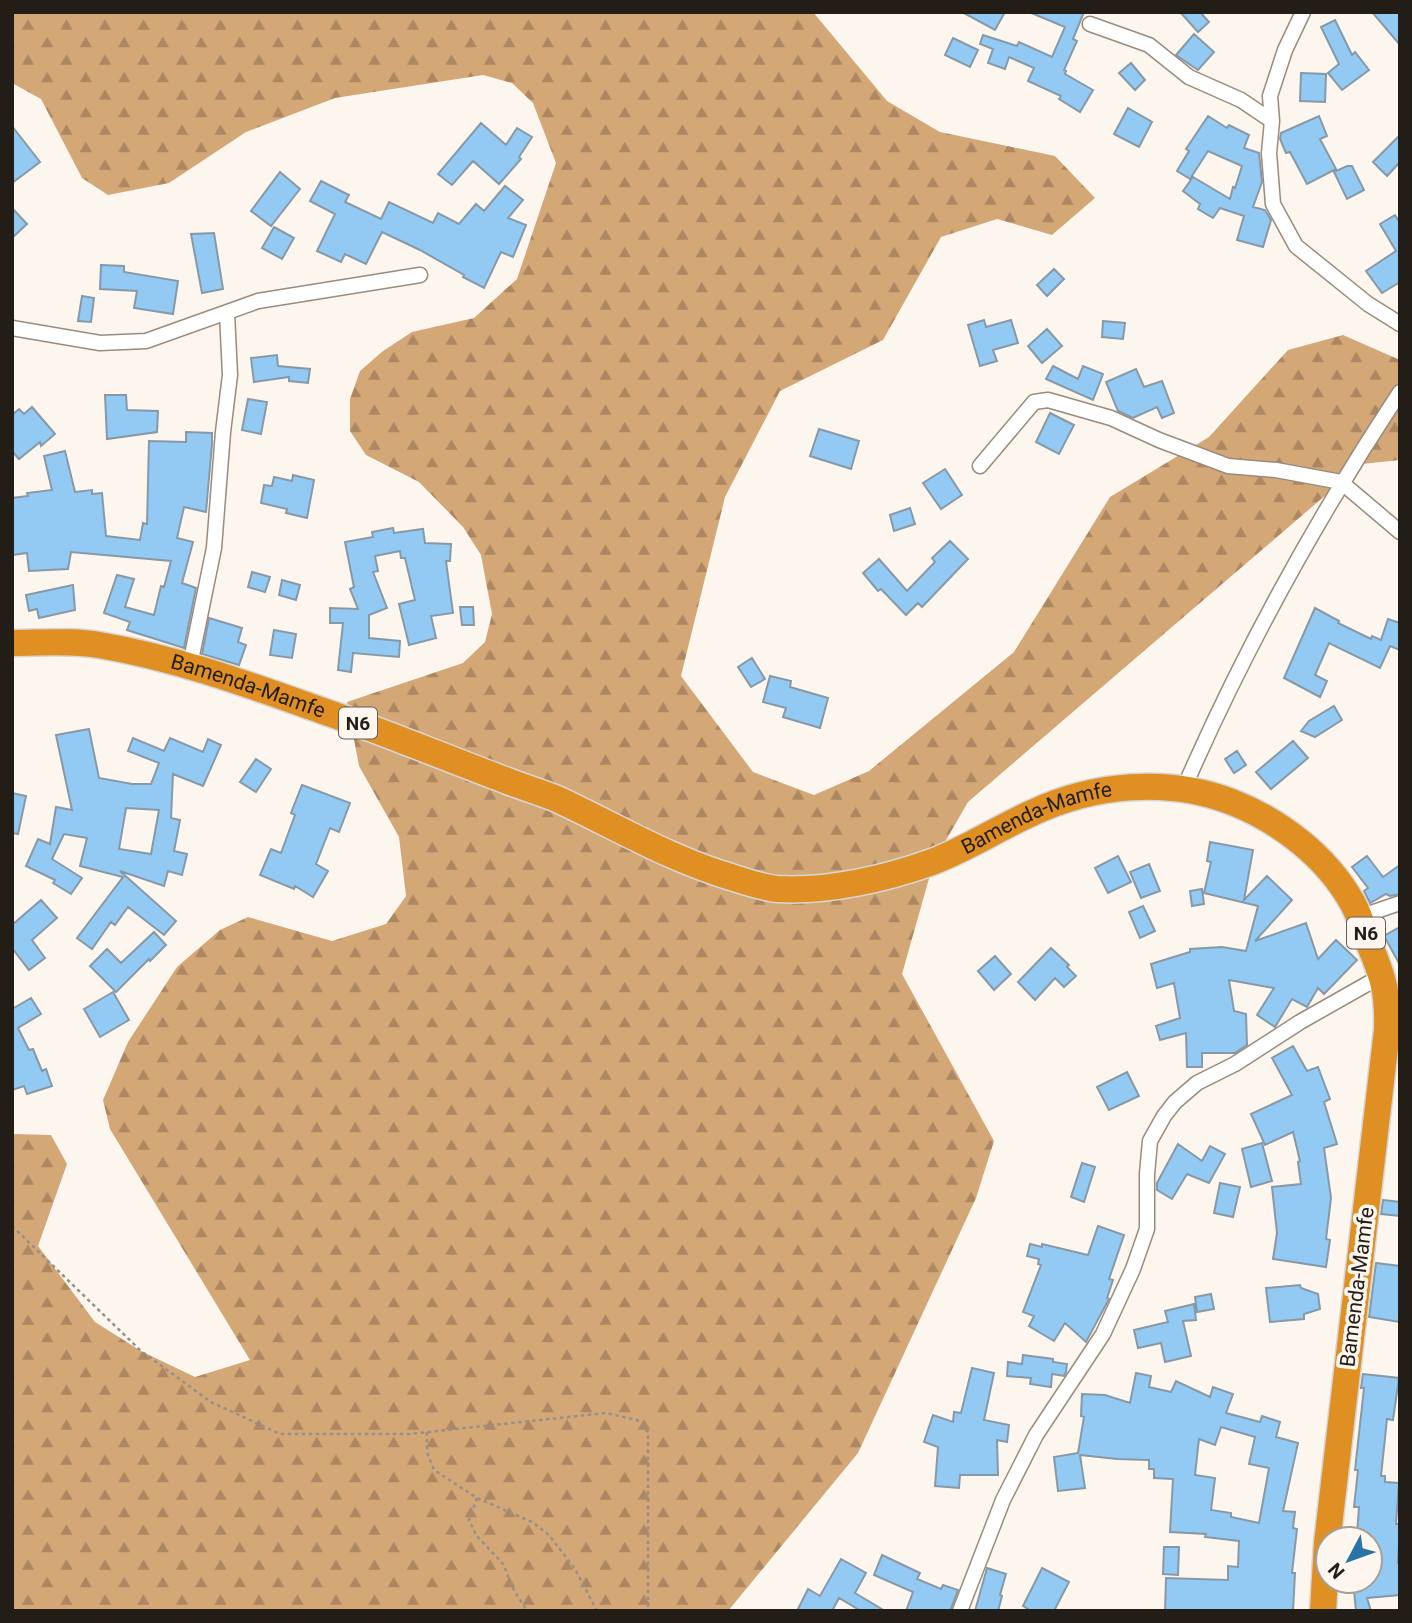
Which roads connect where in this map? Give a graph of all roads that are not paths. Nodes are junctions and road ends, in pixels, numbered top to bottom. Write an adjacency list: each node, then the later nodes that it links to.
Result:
1 (1303, 12): 3 (street)
2 (1090, 24): 3 (street)
3 (1272, 121): 6 (street)
4 (420, 275): 5 (street)
5 (228, 313): 7 (street); 13 (street)
6 (1400, 324)
7 (12, 328)
8 (1400, 392): 10 (street)
9 (980, 466): 10 (street)
10 (1342, 482): 11 (street); 14 (street)
11 (1400, 532)
12 (12, 643): 13 (highway, Bamenda-Mamfe / N6)
13 (190, 665): 14 (highway, Bamenda-Mamfe / N6)
14 (1184, 788): 16 (highway, Bamenda-Mamfe / N6)
15 (1400, 903): 16 (street)
16 (1359, 917): 17 (highway, Bamenda-Mamfe / N6)
17 (1383, 975): 18 (highway, Bamenda-Mamfe / N6); 19 (street)
18 (1393, 1031): 20 (highway, Bamenda-Mamfe / N6)
19 (960, 1611)
20 (1323, 1611)

